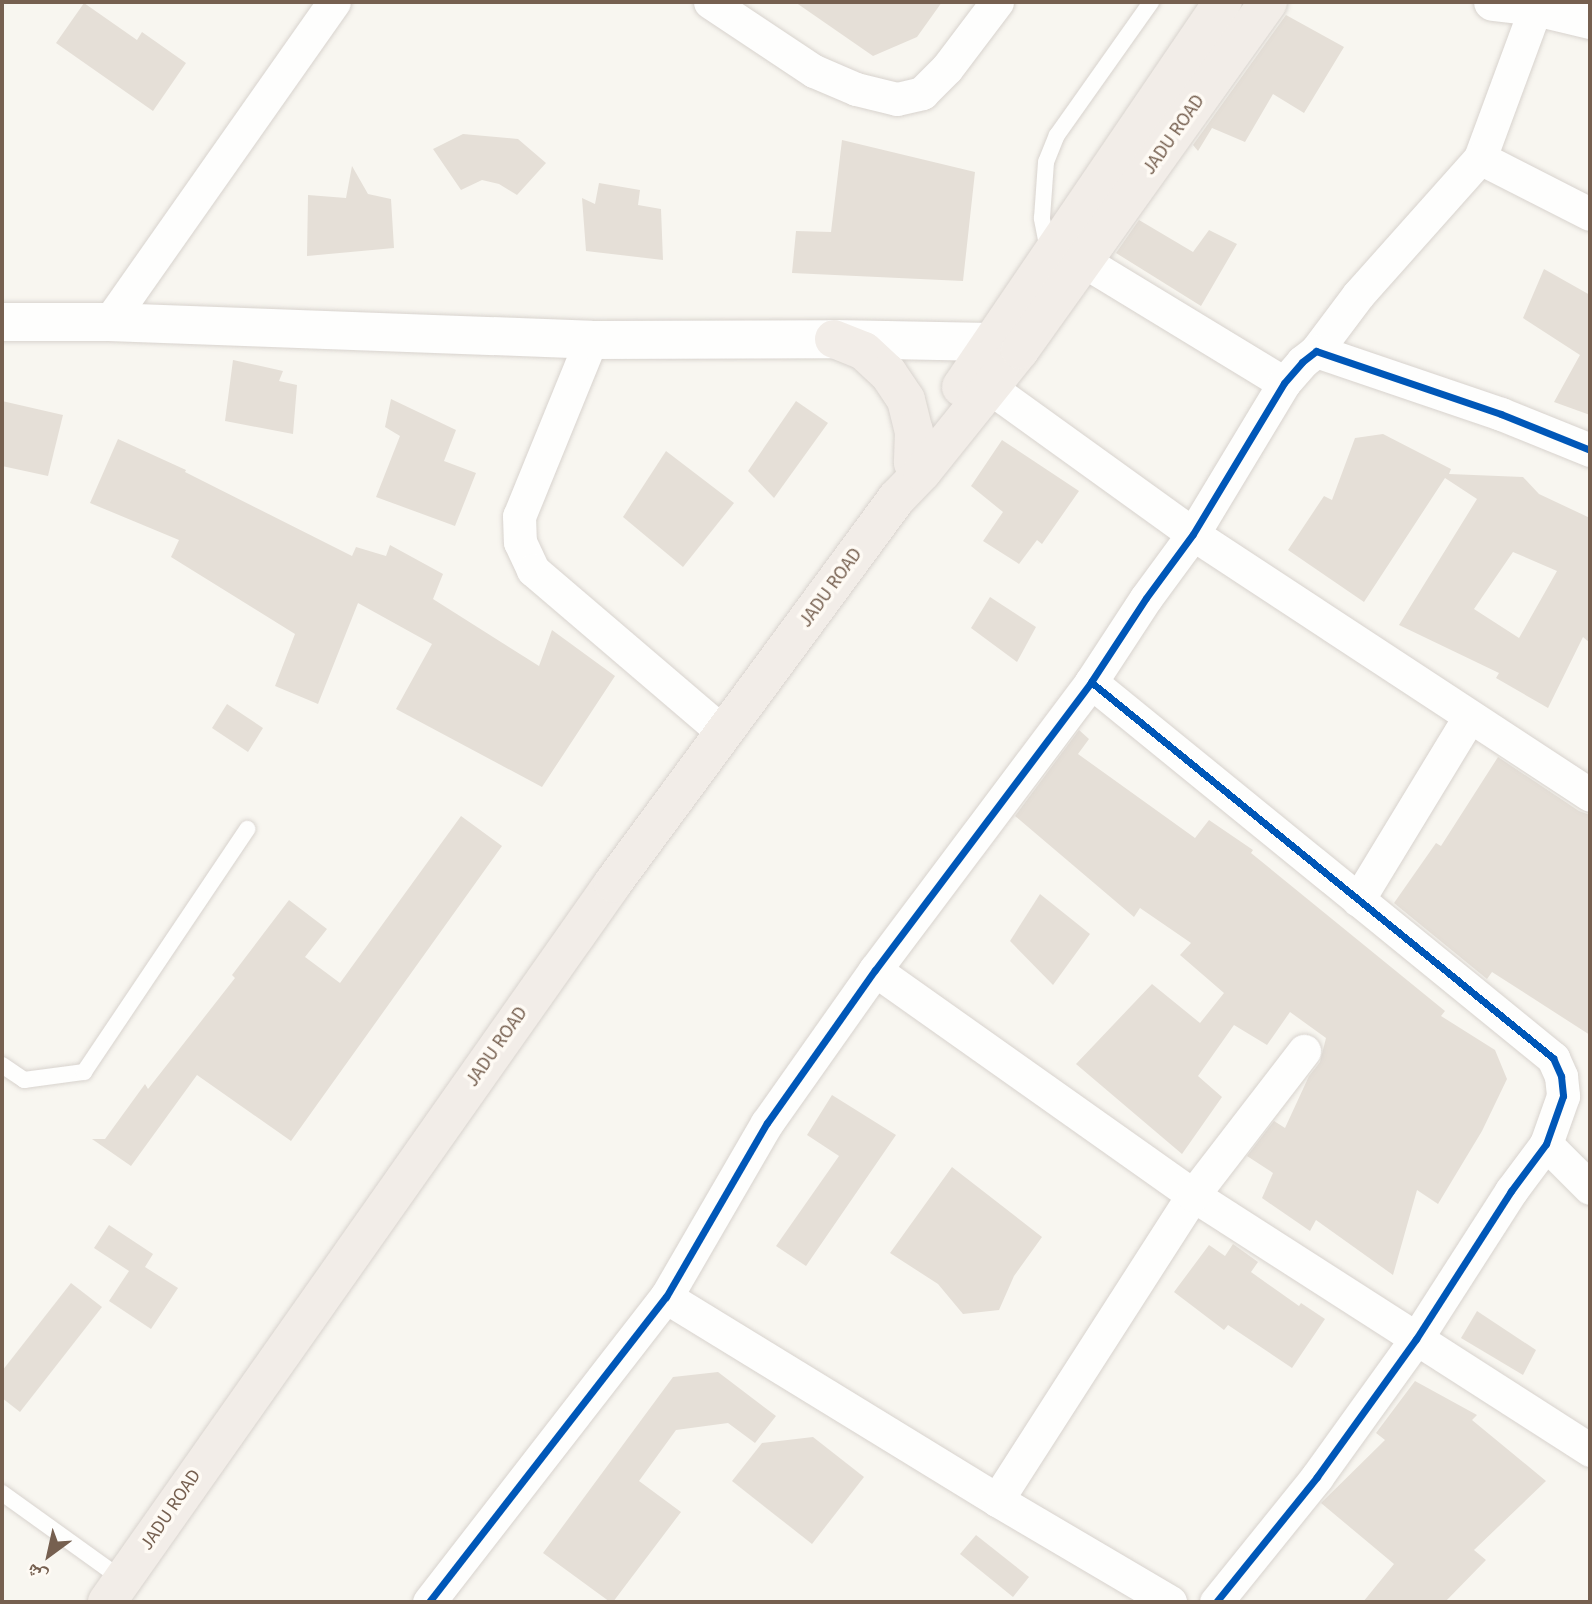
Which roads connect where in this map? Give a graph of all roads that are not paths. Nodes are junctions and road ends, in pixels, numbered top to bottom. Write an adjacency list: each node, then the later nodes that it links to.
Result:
1 (334, 2): 14 (street)
2 (710, 2): 3 (street)
3 (996, 2)
4 (1150, 2): 12 (lane)
5 (1223, 2): 12 (highway, JADU ROAD)
6 (1268, 2): 12 (highway, JADU ROAD)
7 (1493, 2): 8 (street)
8 (1536, 7): 9 (street); 10 (street)
9 (1590, 20)
10 (1480, 158): 11 (street); 18 (street)
11 (1590, 214)
12 (1067, 259): 17 (highway, JADU ROAD); 19 (street)
13 (2, 322): 14 (street)
14 (109, 322): 16 (street)
15 (834, 339): 16 (street); 17 (street); 22 (highway)
16 (591, 340): 27 (street)
17 (1005, 346): 20 (highway, JADU ROAD); 22 (highway, JADU ROAD)
18 (1316, 351): 19 (street); 21 (street)
19 (1283, 383): 24 (street)
20 (989, 387): 23 (highway, JADU ROAD); 24 (street)
21 (1590, 450)
22 (914, 463): 23 (highway, JADU ROAD)
23 (897, 498): 27 (highway, JADU ROAD)
24 (1193, 534): 25 (street); 26 (street)
25 (1091, 682): 30 (street); 31 (street)
26 (1471, 716): 28 (street); 30 (street)
27 (724, 733): 42 (highway, JADU ROAD)
28 (1590, 795)
29 (247, 829): 33 (lane)
30 (1358, 900): 34 (street)
31 (875, 970): 36 (street); 37 (street)
32 (1304, 1051): 36 (street)
33 (2, 1065)
34 (1546, 1144): 35 (street); 38 (street)
35 (1590, 1188)
36 (1193, 1195): 38 (street); 41 (street)
37 (666, 1297): 41 (street); 43 (street)
38 (1416, 1339): 39 (street); 45 (street)
39 (1590, 1450)
40 (2, 1493): 42 (lane)
41 (997, 1500): 44 (street)
42 (120, 1595)
43 (429, 1602)
44 (1171, 1602)
45 (1216, 1602)

